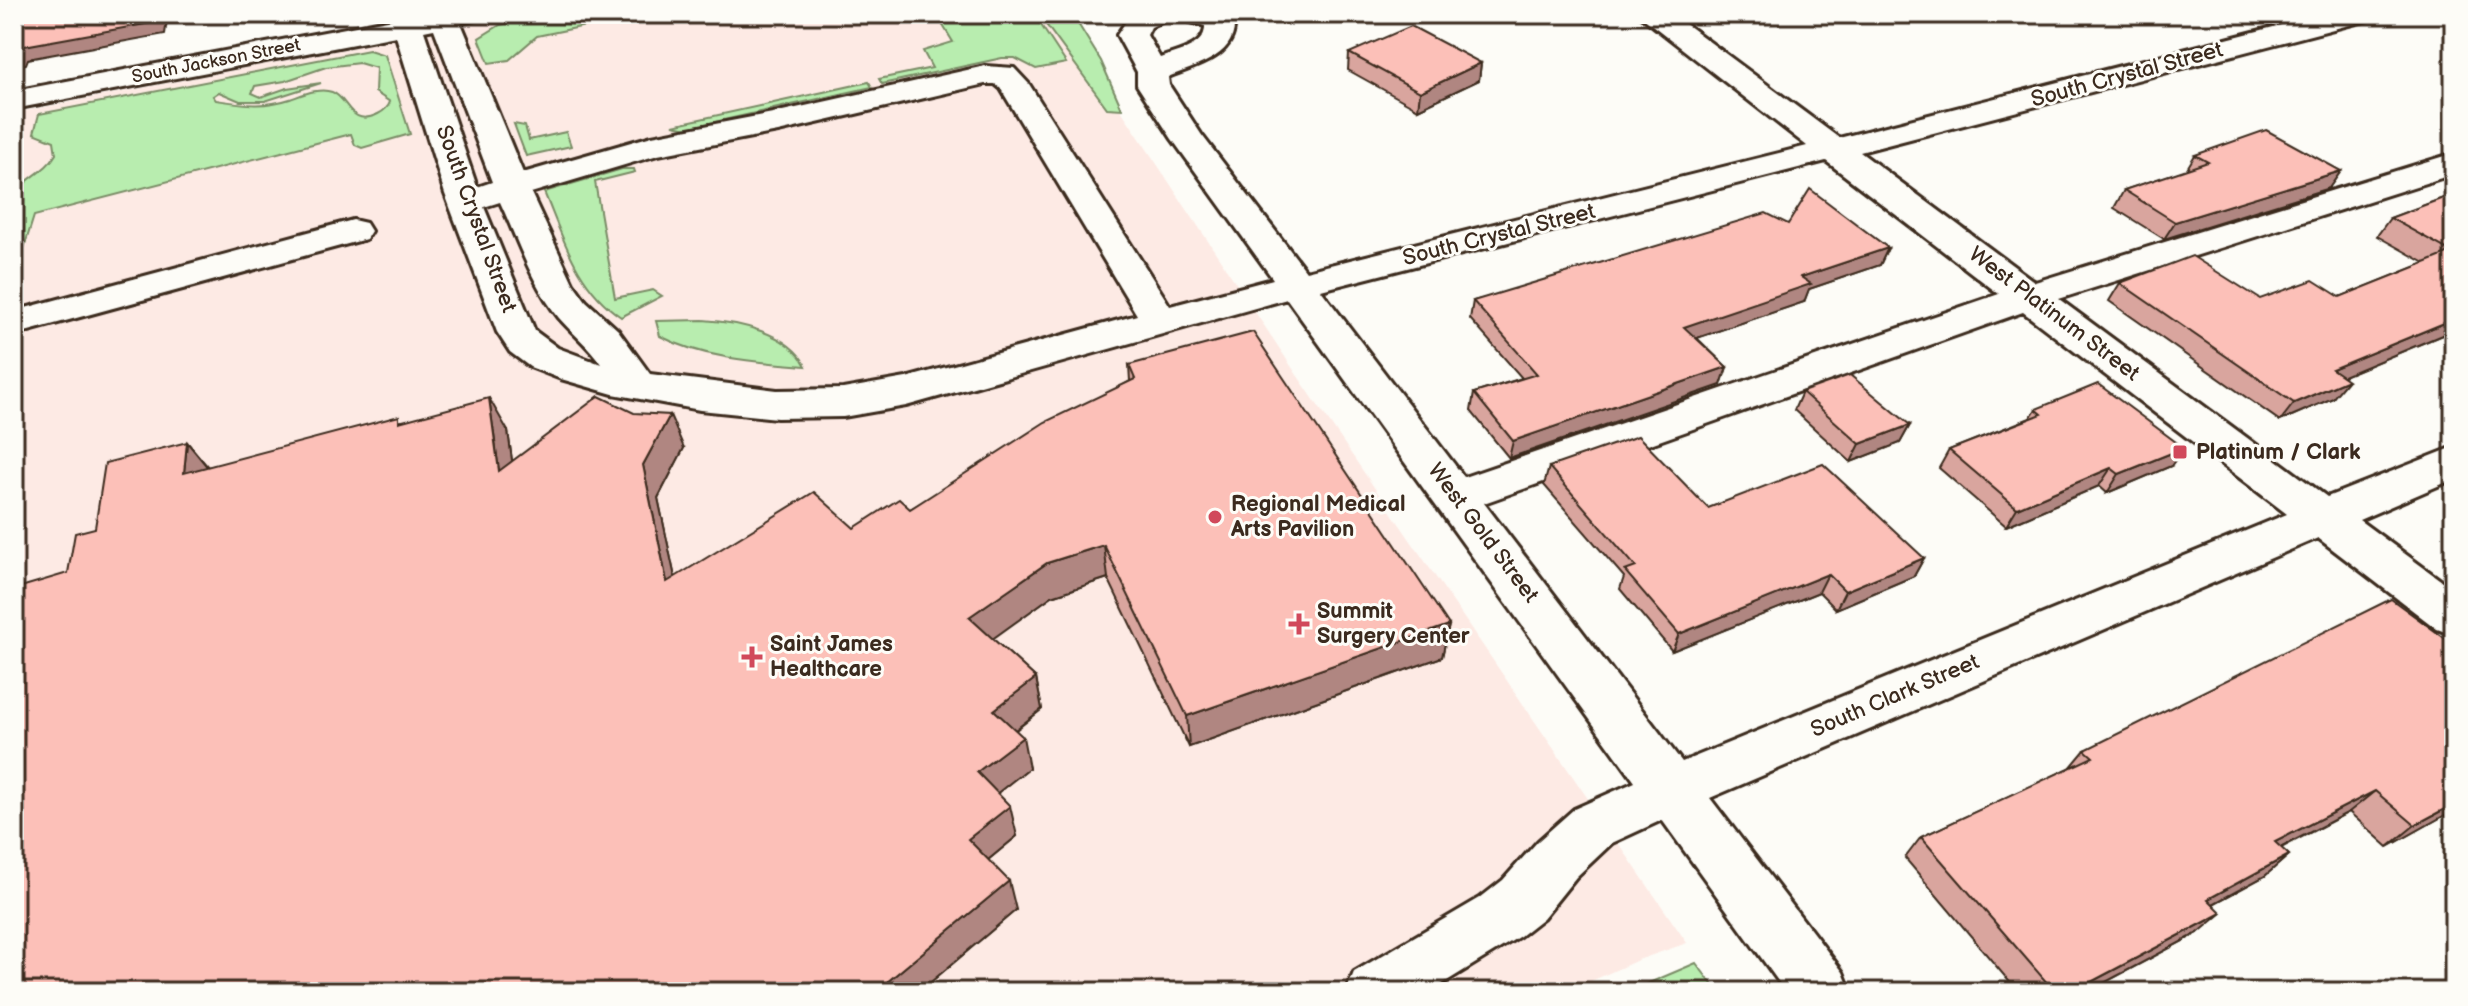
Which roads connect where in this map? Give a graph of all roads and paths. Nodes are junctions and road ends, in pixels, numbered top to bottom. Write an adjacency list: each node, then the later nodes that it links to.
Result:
1 (1156, 14): 7 (street, West Gold Street)
2 (1194, 14): 7 (street)
3 (2358, 14): 9 (street, South Crystal Street)
4 (452, 15): 6 (street, South Jackson Street); 11 (street, South Crystal Street)
5 (1672, 17): 9 (street, West Platinum Street)
6 (408, 19): 8 (street, South Jackson Street); 12 (street, South Crystal Street)
7 (1152, 72): 14 (street, West Gold Street)
8 (14, 100)
9 (1837, 150): 14 (street, South Crystal Street); 15 (street, West Platinum Street)
10 (2454, 163): 15 (street)
11 (511, 187): 12 (street); 16 (street); 18 (street, South Crystal Street)
12 (466, 201): 18 (street, South Crystal Street)
13 (353, 231): 17 (street)
14 (1295, 286): 16 (street, South Crystal Street); 20 (street, West Gold Street)
15 (2030, 296): 20 (street); 21 (street, West Platinum Street)
16 (1161, 321): 18 (street, South Crystal Street)
17 (14, 323)
18 (636, 384)
19 (2454, 462): 21 (street, South Clark Street)
20 (1456, 496): 23 (street, West Gold Street)
21 (2323, 518): 22 (street, West Platinum Street); 23 (street, South Clark Street)
22 (2454, 616)
23 (1672, 790): 24 (street, South Clark Street); 25 (street, West Gold Street)
24 (1375, 992)
25 (1822, 992)

